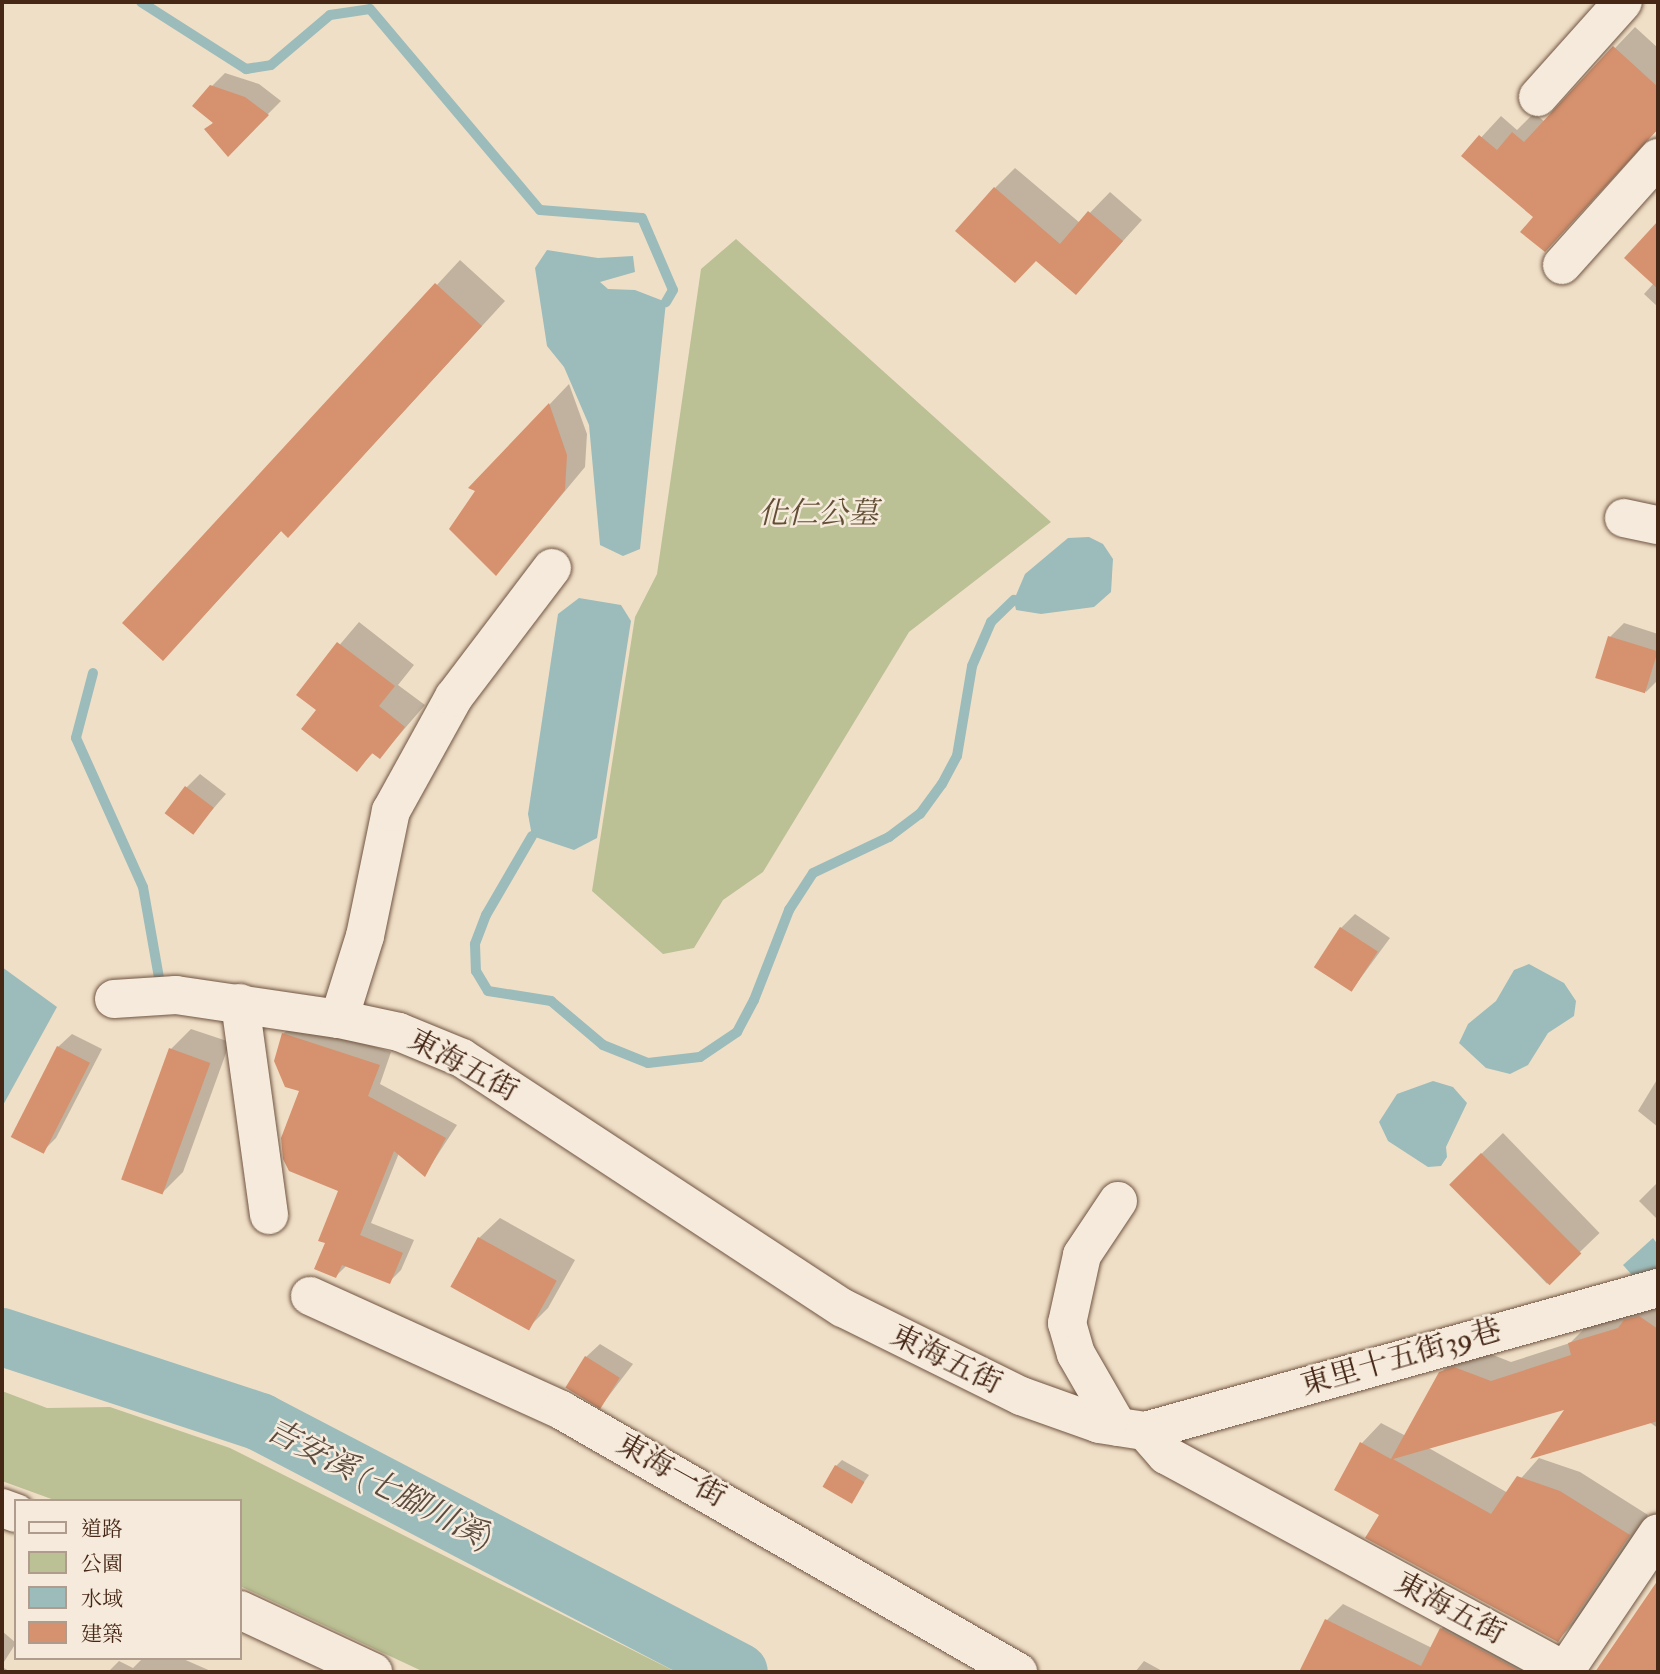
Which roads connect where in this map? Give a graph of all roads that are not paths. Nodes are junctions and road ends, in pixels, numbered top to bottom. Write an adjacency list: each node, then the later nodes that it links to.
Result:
1 (1623, 2): 2 (street)
2 (1538, 97)
3 (1658, 158): 4 (street)
4 (1562, 265)
5 (552, 568): 8 (street)
6 (114, 999): 7 (street, 東海五街)
7 (240, 1003): 8 (street, 東海五街); 10 (street)
8 (339, 1019): 13 (street, 東海五街)
9 (1118, 1201): 13 (street)
10 (269, 1215)
11 (1658, 1288): 13 (street, 東里十五街39巷)
12 (310, 1296): 18 (street, 東海一街)
13 (1132, 1429): 16 (street, 東海五街)
14 (1658, 1533): 16 (street)
15 (242, 1611): 17 (street)
16 (1559, 1670)
17 (373, 1672)
18 (1018, 1672)

